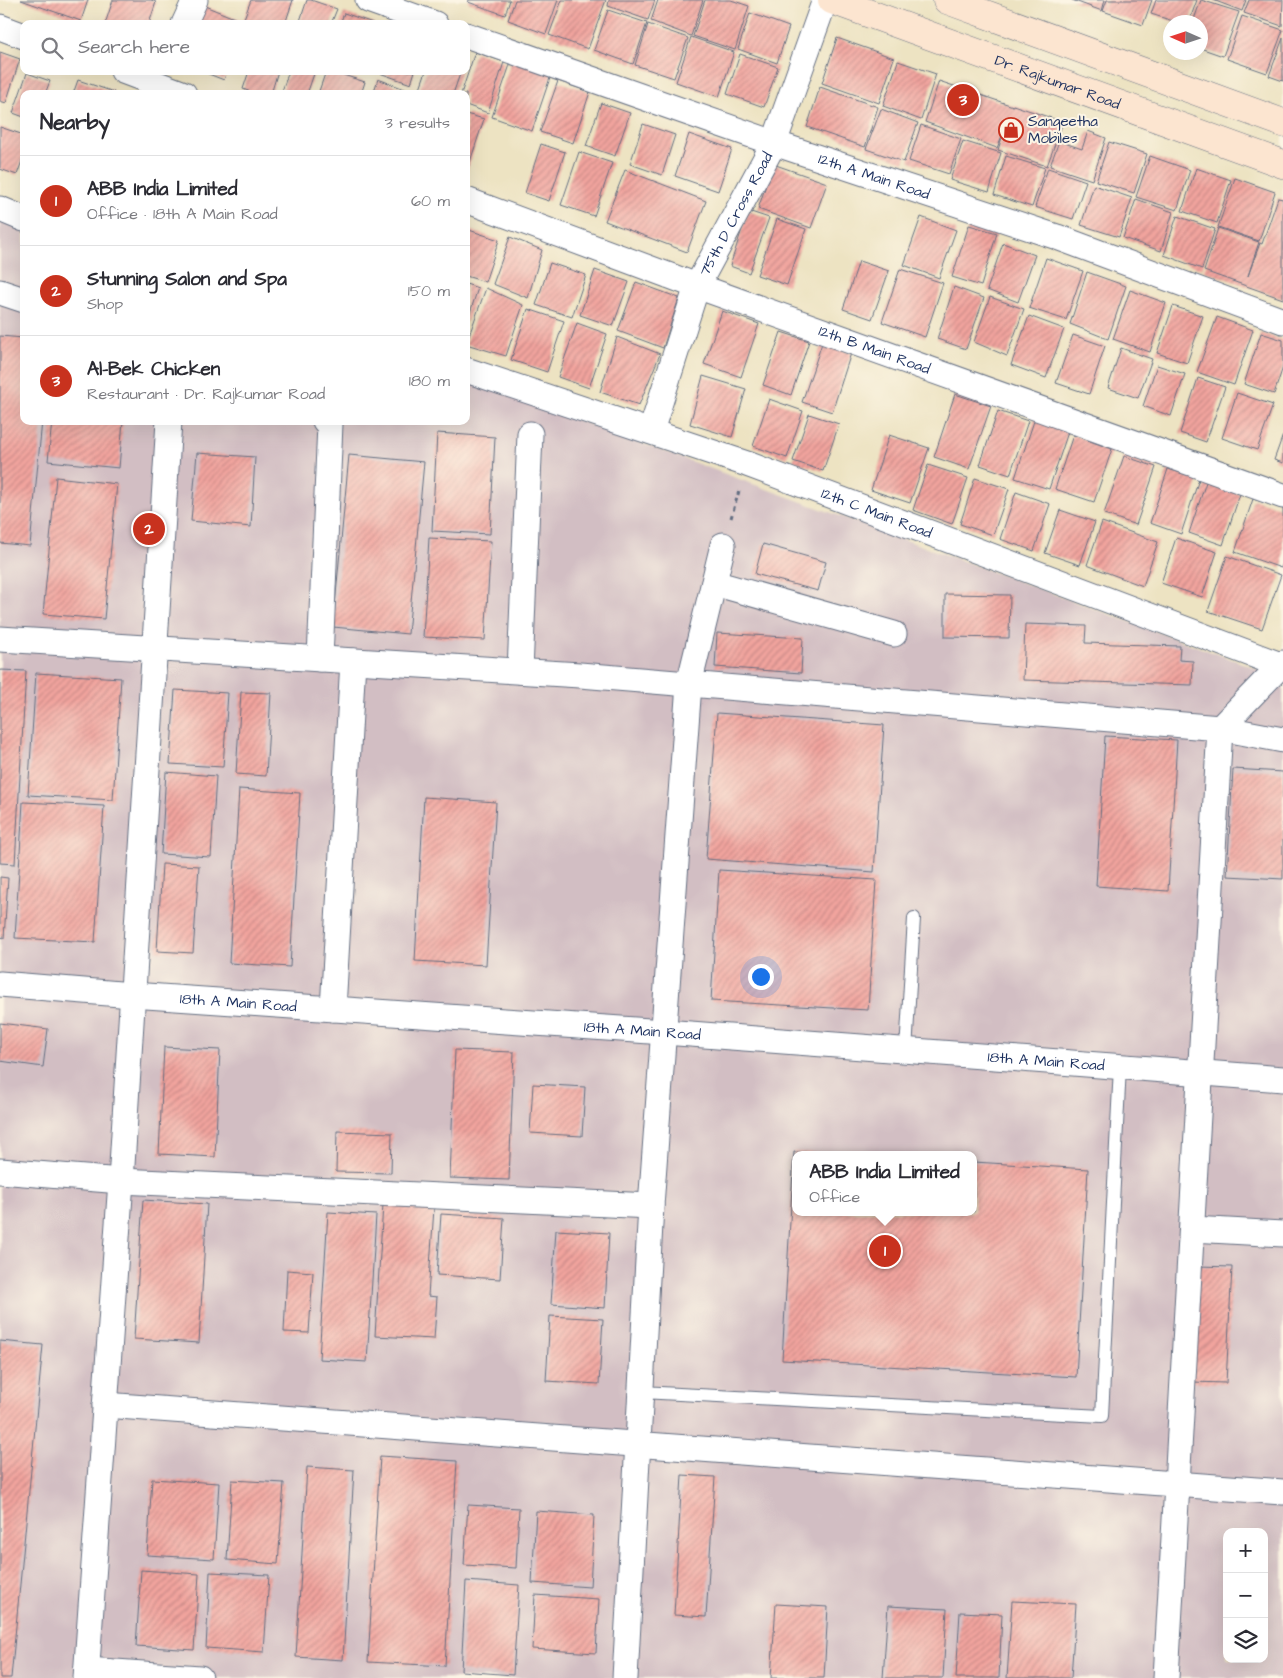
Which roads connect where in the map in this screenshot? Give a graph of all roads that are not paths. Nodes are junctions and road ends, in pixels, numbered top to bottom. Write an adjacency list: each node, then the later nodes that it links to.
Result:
1 (195, 0): 6 (street)
2 (368, 0): 7 (street)
3 (825, 0): 15 (street, 75th D Cross Road)
4 (832, 0): 16 (main road, Dr. Rajkumar Road)
5 (947, 0): 14 (main road)
6 (186, 20)
7 (424, 20)
8 (0, 27): 9 (street)
9 (20, 34)
10 (470, 36): 15 (street, 12th A Main Road)
11 (135, 75): 12 (street)
12 (155, 82): 13 (street)
13 (174, 90)
14 (1283, 123)
15 (774, 143): 20 (street, 75th D Cross Road); 23 (street, 12th A Main Road)
16 (1283, 164)
17 (470, 201): 20 (street, 12th B Main Road)
18 (0, 209): 19 (street)
19 (20, 217)
20 (697, 286): 27 (street, 75th D Cross Road); 29 (street, 12th B Main Road)
21 (0, 292): 22 (street)
22 (20, 299)
23 (1283, 321)
24 (470, 371): 27 (street, 12th C Main Road)
25 (169, 425): 34 (street)
26 (330, 425): 35 (street)
27 (651, 431): 37 (street, 12th C Main Road)
28 (530, 434): 38 (street)
29 (1283, 496)
30 (723, 545): 31 (street)
31 (714, 583): 32 (street); 39 (street)
32 (894, 634)
33 (0, 639): 34 (street)
34 (154, 649): 35 (street); 44 (street)
35 (320, 659): 36 (street)
36 (353, 661): 38 (street); 45 (street)
37 (1283, 665): 40 (street)
38 (520, 671): 39 (street)
39 (689, 684): 40 (street); 46 (street)
40 (1220, 728): 41 (street); 49 (street)
41 (1283, 740)
42 (914, 918): 47 (lane)
43 (0, 984): 44 (street, 18th A Main Road)
44 (132, 995): 45 (street, 18th A Main Road); 52 (street)
45 (333, 1009): 46 (street, 18th A Main Road)
46 (664, 1032): 47 (street, 18th A Main Road); 53 (street)
47 (906, 1051): 48 (street, 18th A Main Road)
48 (1120, 1067): 49 (street, 18th A Main Road); 56 (lane)
49 (1200, 1074): 50 (street, 18th A Main Road); 54 (street)
50 (1283, 1079)
51 (0, 1171): 52 (street)
52 (121, 1180): 53 (street); 57 (street)
53 (651, 1206): 56 (street)
54 (1192, 1229): 55 (street); 59 (street)
55 (1283, 1234)
56 (641, 1392): 58 (street)
57 (105, 1405): 58 (street); 61 (street)
58 (638, 1444): 59 (street); 63 (street)
59 (1177, 1484): 60 (street); 64 (street)
60 (1283, 1492)
61 (86, 1674): 62 (street)
62 (200, 1678)
63 (624, 1678)
64 (1166, 1678)

